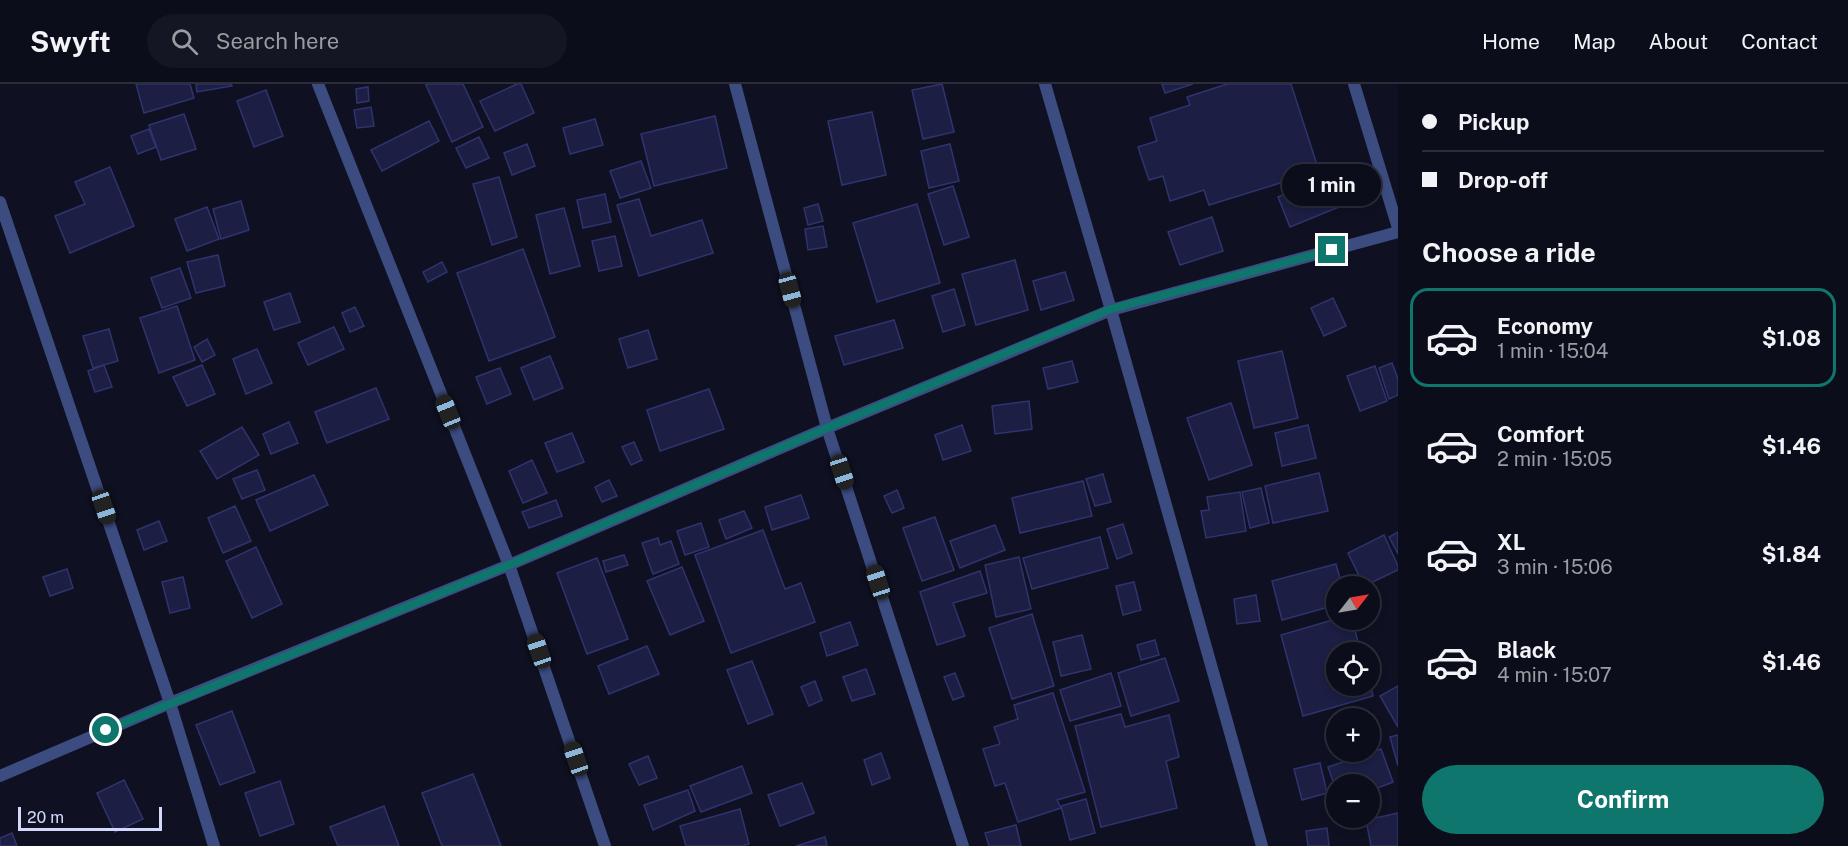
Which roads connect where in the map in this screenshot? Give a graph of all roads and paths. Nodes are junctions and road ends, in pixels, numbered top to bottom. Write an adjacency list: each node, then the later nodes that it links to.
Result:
1 (318, 84): 9 (street)
2 (735, 84): 8 (street)
3 (1045, 84): 7 (street)
4 (1354, 84): 6 (street)
5 (0, 202): 10 (street)
6 (1398, 230): 7 (street)
7 (1111, 309): 8 (street); 15 (street)
8 (827, 428): 9 (street); 14 (street)
9 (509, 565): 10 (street); 13 (street)
10 (170, 703): 11 (street); 12 (street)
11 (0, 776)
12 (214, 846)
13 (605, 846)
14 (963, 846)
15 (1262, 846)

